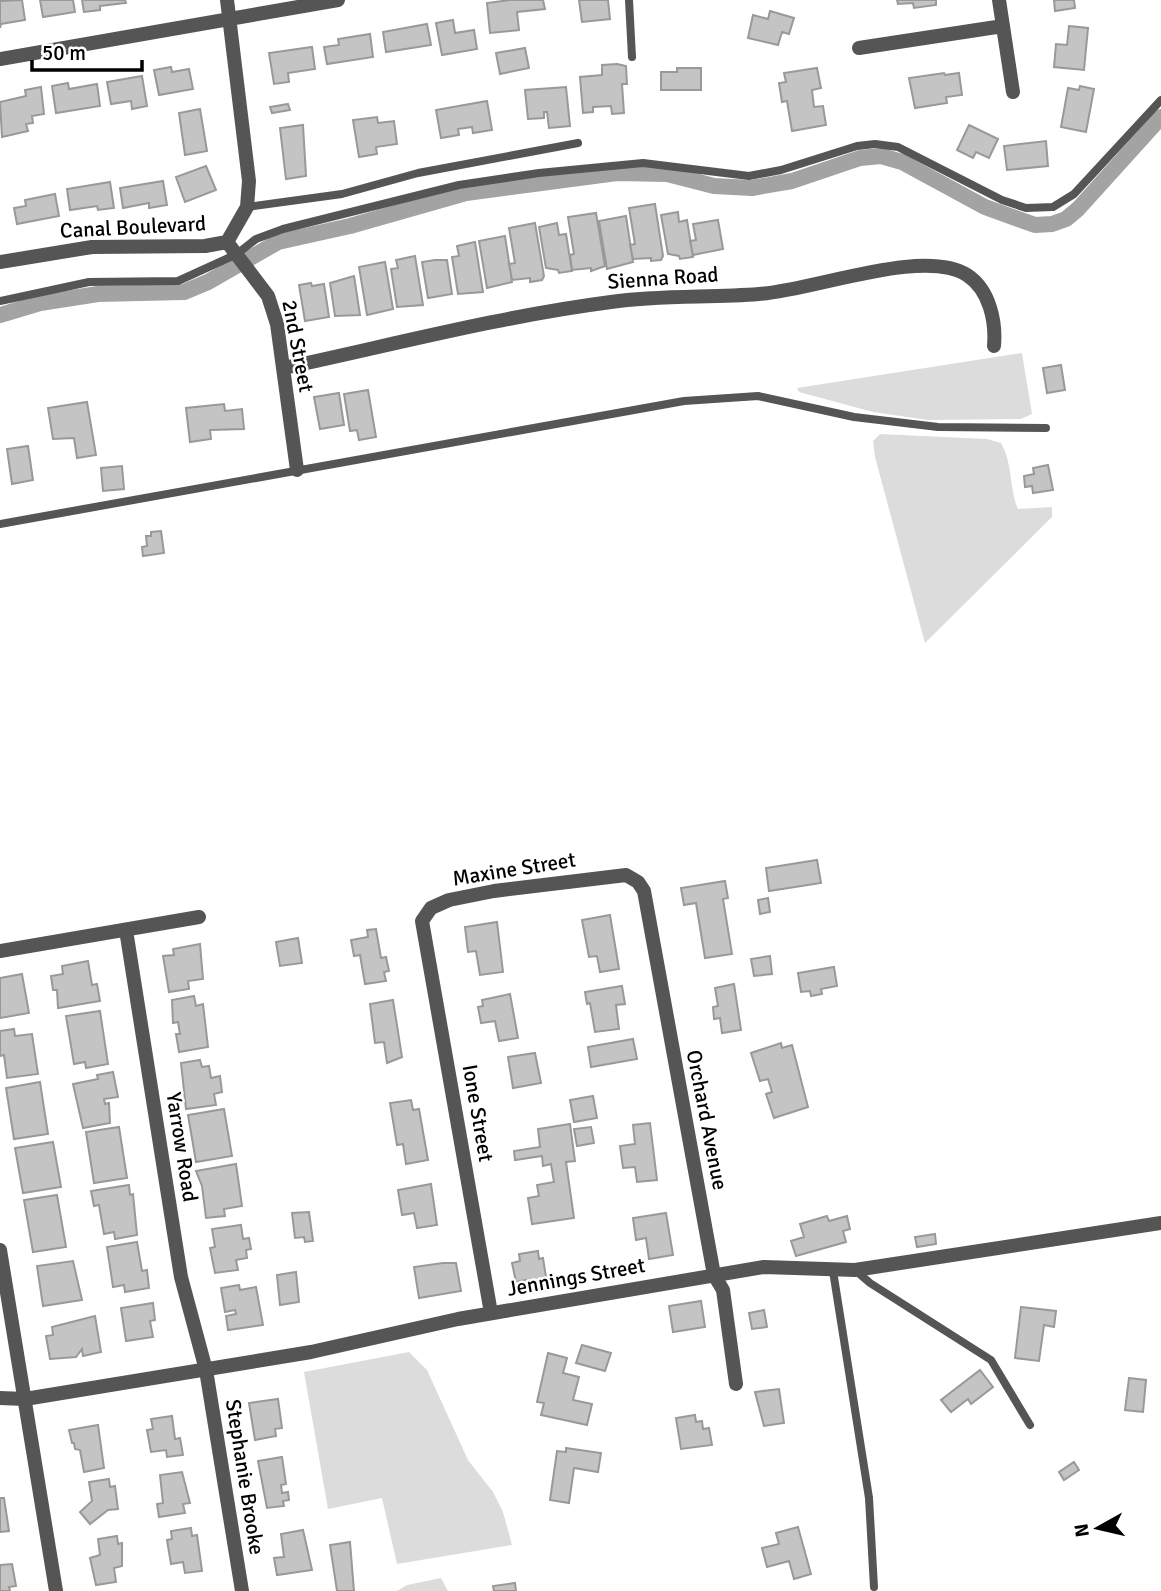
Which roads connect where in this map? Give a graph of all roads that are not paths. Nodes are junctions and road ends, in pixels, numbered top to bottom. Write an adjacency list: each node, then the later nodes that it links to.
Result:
1 (227, 0): 5 (street)
2 (338, 0): 5 (street)
3 (629, 0): 8 (lane)
4 (999, 0): 6 (street)
5 (230, 20): 9 (street); 13 (street)
6 (1003, 26): 7 (street); 10 (street)
7 (859, 48)
8 (632, 57)
9 (0, 59)
10 (1013, 92)
11 (1161, 100): 15 (lane)
12 (578, 143): 13 (lane)
13 (247, 207): 14 (street, Canal Boulevard)
14 (227, 242): 15 (street, 2nd Street); 16 (street, Canal Boulevard)
15 (238, 255): 17 (lane); 19 (street, 2nd Street)
16 (0, 262)
17 (0, 301)
18 (994, 346): 19 (street, Sienna Road)
19 (284, 368): 21 (street, 2nd Street)
20 (1046, 428): 21 (lane)
21 (297, 470): 22 (lane)
22 (0, 524)
23 (621, 875): 25 (street, Maxine Street); 32 (street, Orchard Avenue)
24 (199, 917): 26 (street)
25 (422, 921): 33 (street, Ione Street)
26 (126, 930): 27 (street); 34 (street, Yarrow Road)
27 (0, 951)
28 (1161, 1223): 30 (street, Jennings Street)
29 (0, 1250): 37 (street)
30 (855, 1270): 31 (street, Jennings Street); 38 (lane)
31 (833, 1271): 32 (street, Jennings Street); 39 (lane)
32 (715, 1275): 33 (street, Jennings Street); 35 (street, Orchard Avenue)
33 (491, 1313): 34 (street, Jennings Street)
34 (206, 1370): 37 (street, Jennings Street); 41 (street, Stephanie Brooke)
35 (736, 1384)
36 (0, 1398): 37 (street, Jennings Street)
37 (25, 1399): 40 (street)
38 (1030, 1425)
39 (874, 1587)
40 (56, 1591)
41 (242, 1591)

